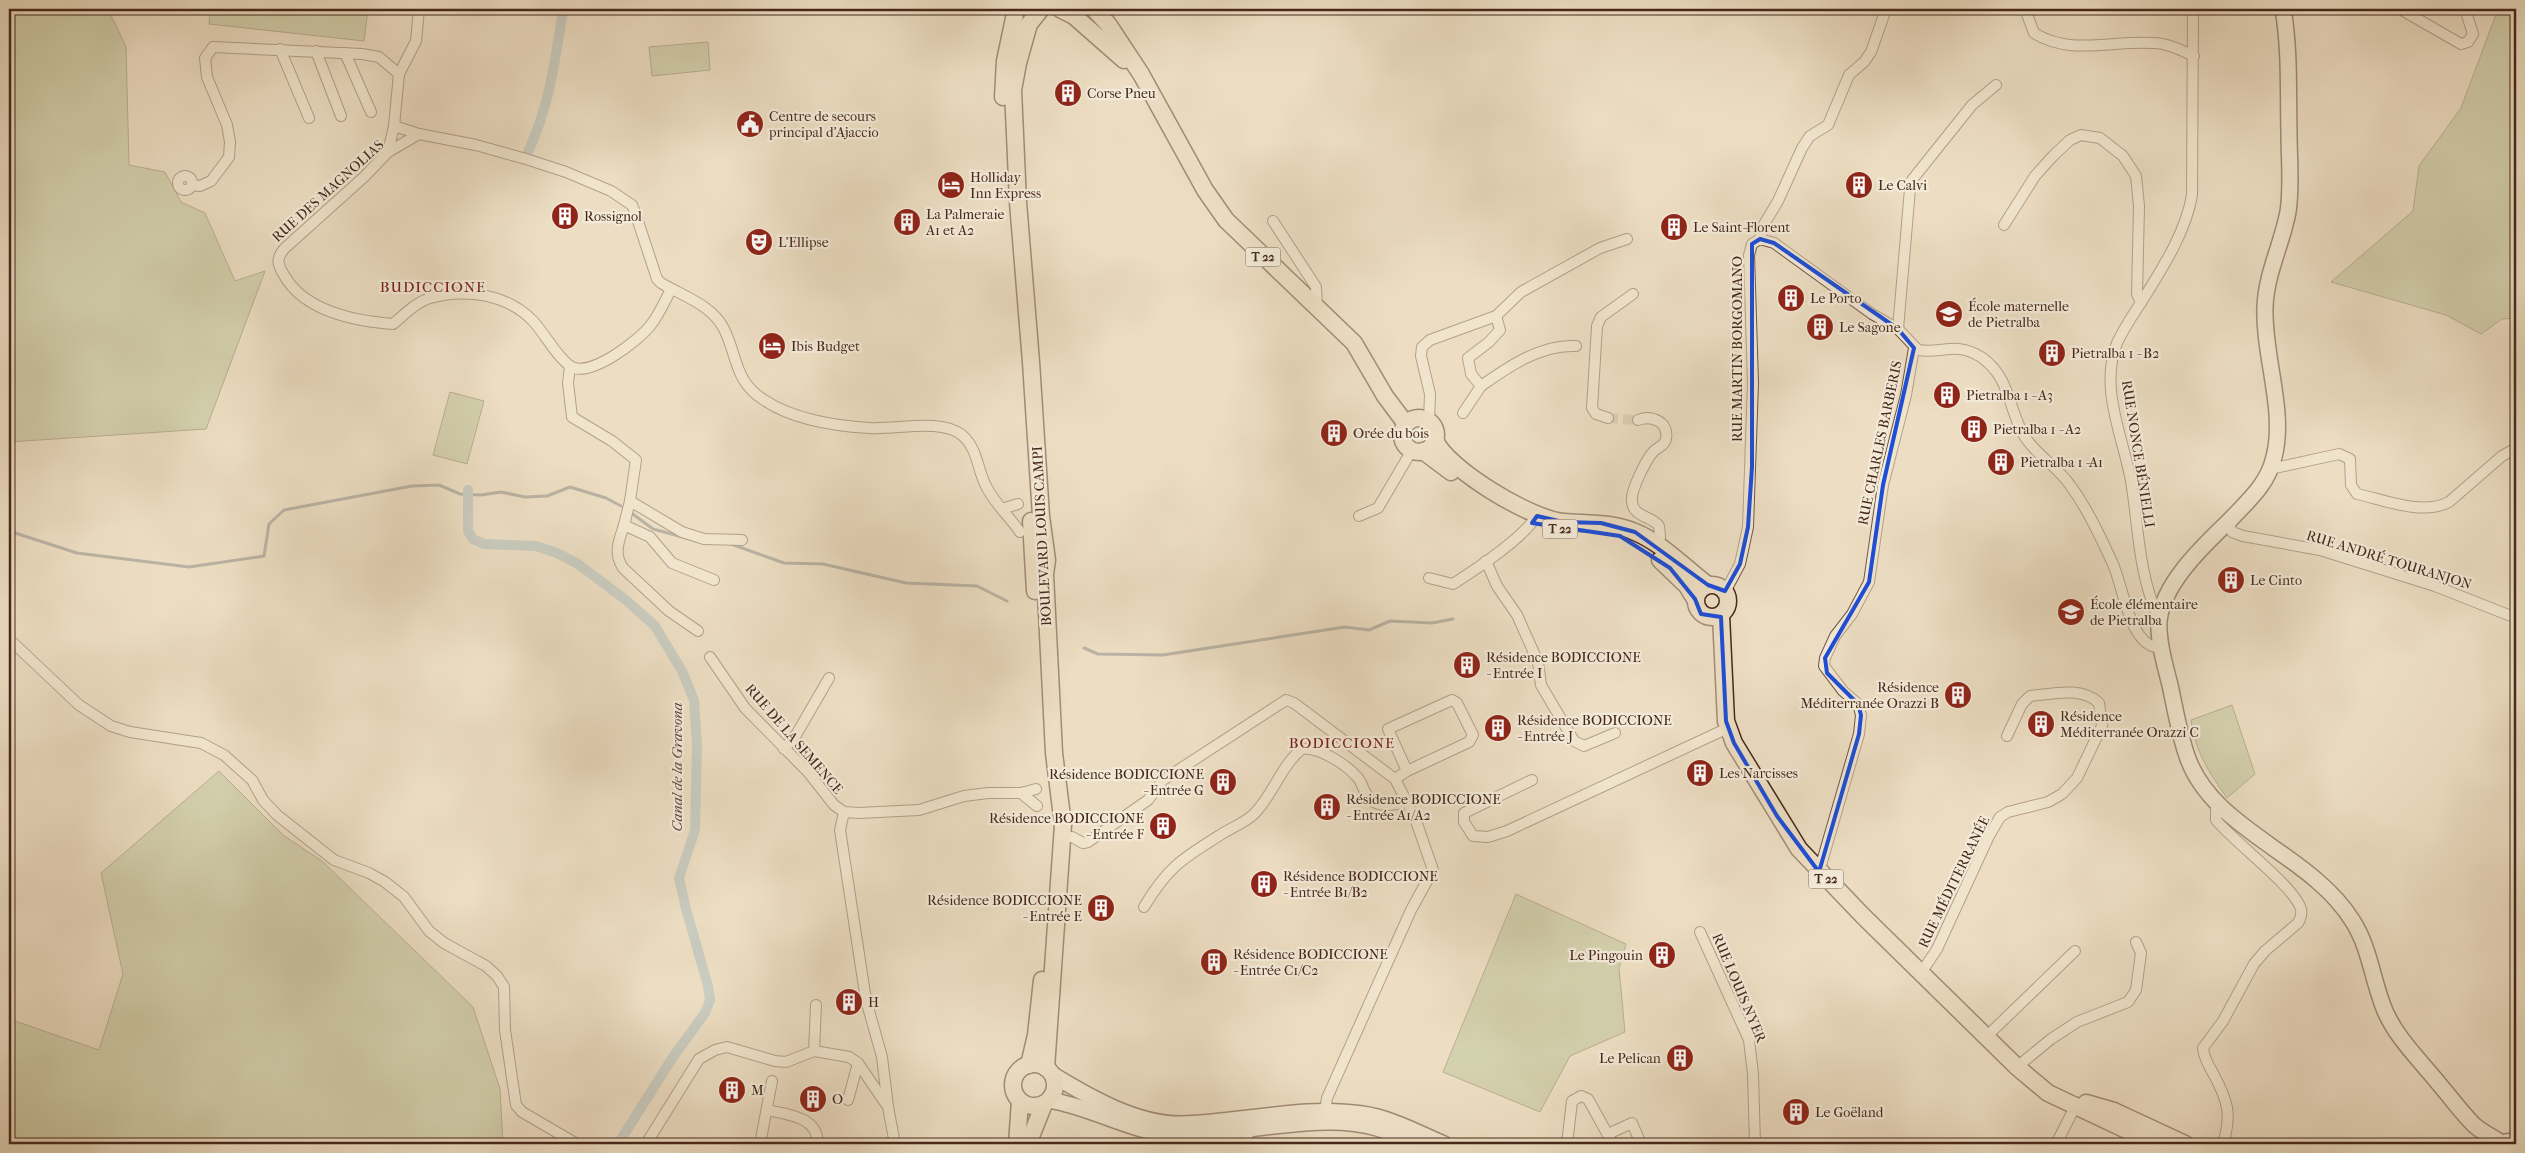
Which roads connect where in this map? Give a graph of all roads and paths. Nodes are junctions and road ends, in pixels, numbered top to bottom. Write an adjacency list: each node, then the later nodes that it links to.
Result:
1 (418, 9): 16 (street)
2 (1016, 9): 98 (main road, BOULEVARD LOUIS CAMPI)
3 (1041, 9): 100 (main road, BOULEVARD LOUIS CAMPI)
4 (1060, 9): 17 (main road, T 22)
5 (1094, 9): 17 (main road, T 22)
6 (1886, 9): 29 (street, RUE MARTIN BORGOMANO)
7 (2025, 9): 15 (street)
8 (2193, 9): 15 (street, RUE NONCE BÉNIELLI)
9 (2283, 9): 47 (street)
10 (2400, 9): 11 (street)
11 (2465, 9)
12 (280, 50): 13 (street); 21 (street); 25 (street)
13 (316, 51): 14 (street); 20 (street)
14 (345, 53): 16 (street); 19 (street)
15 (2194, 56): 32 (street, RUE NONCE BÉNIELLI)
16 (399, 74): 22 (street)
17 (1141, 74): 33 (main road, T 22)
18 (1996, 85): 35 (street)
19 (371, 112)
20 (341, 116)
21 (309, 118)
22 (394, 126): 23 (street); 24 (street)
23 (420, 134): 24 (street, RUE DES MAGNOLIAS); 30 (street)
24 (388, 152): 38 (street, RUE DES MAGNOLIAS)
25 (192, 185)
26 (1273, 221): 33 (street)
27 (2004, 225): 32 (street)
28 (1627, 239): 34 (street)
29 (1760, 239): 35 (street); 62 (street, RUE MARTIN BORGOMANO)
30 (671, 289): 38 (street); 50 (street)
31 (1633, 294): 41 (street)
32 (2141, 303): 66 (street, RUE NONCE BÉNIELLI)
33 (1317, 307): 44 (main road, T 22)
34 (1496, 316): 39 (street); 43 (street)
35 (1898, 329): 37 (street)
36 (1576, 346): 39 (street)
37 (1914, 348): 69 (street); 88 (street, RUE CHARLES BARBERIS)
38 (570, 366): 48 (street)
39 (1481, 386): 40 (street)
40 (1463, 413)
41 (1608, 418)
42 (1638, 420): 57 (street)
43 (1429, 422): 44 (main road); 45 (main road)
44 (1406, 424): 45 (main road)
45 (1423, 447): 51 (street); 52 (main road, T 22)
46 (2516, 448): 47 (street)
47 (2270, 469): 53 (street)
48 (630, 501): 54 (street); 56 (street)
49 (1018, 504): 50 (street)
50 (1002, 509): 55 (street)
51 (1359, 516)
52 (1535, 520): 57 (main road, T 22); 58 (street); 63 (main road, T 22)
53 (2228, 522): 65 (street, RUE ANDRÉ TOURANJON); 66 (street)
54 (624, 525): 60 (street); 67 (street)
55 (1020, 532)
56 (742, 540)
57 (1658, 546): 61 (main road, T 22)
58 (1486, 561): 59 (street); 73 (street)
59 (1429, 578)
60 (714, 580)
61 (1708, 585): 62 (main road); 63 (main road)
62 (1725, 592): 64 (main road)
63 (1695, 599): 64 (main road)
64 (1721, 615): 72 (main road, T 22)
65 (2516, 618)
66 (2159, 619): 69 (street)
67 (698, 631)
68 (9, 639): 115 (street)
69 (2161, 648): 82 (street)
70 (710, 657): 75 (street, RUE DE LA SEMENCE)
71 (829, 678): 75 (street)
72 (1728, 728): 78 (street); 88 (main road, T 22)
73 (1615, 733)
74 (2006, 736): 93 (street, RUE MÉDITERRANÉE)
75 (784, 749): 84 (street, RUE DE LA SEMENCE)
76 (1407, 771): 76 (street); 77 (street)
77 (1395, 779): 81 (street); 85 (street)
78 (1532, 780)
79 (1036, 789): 80 (street, RUE DE LA SEMENCE)
80 (1021, 794): 83 (street); 84 (street, RUE DE LA SEMENCE)
81 (1407, 802): 89 (street); 109 (street)
82 (2216, 804): 86 (street); 87 (street)
83 (1037, 806)
84 (844, 812): 106 (street)
85 (1072, 837)
86 (2270, 843): 87 (street); 111 (street)
87 (2257, 861): 129 (street)
88 (1819, 872): 93 (main road, T 22)
89 (1144, 907)
90 (1700, 932): 125 (street, RUE LOUIS NYER)
91 (2136, 942): 99 (street)
92 (2075, 951): 95 (street)
93 (1921, 973): 95 (main road, T 22)
94 (816, 1005): 96 (street)
95 (1986, 1037): 99 (main road, T 22)
96 (814, 1051): 97 (street); 113 (street)
97 (858, 1063): 103 (street); 106 (street)
98 (1029, 1065): 100 (main road); 104 (main road)
99 (2017, 1067): 102 (main road, T 22)
100 (1050, 1072): 105 (main road); 110 (street)
101 (772, 1080): 108 (street)
102 (2038, 1083): 107 (main road, T 22); 128 (main road, T 22)
103 (848, 1100)
104 (1020, 1101): 105 (main road); 114 (main road)
105 (1046, 1102): 110 (street); 114 (main road)
106 (888, 1107): 118 (street)
107 (2075, 1107): 126 (street); 127 (main road, T 22)
108 (767, 1110): 116 (street); 117 (street)
109 (1324, 1117): 110 (street); 120 (street); 121 (street)
110 (1253, 1123): 119 (street)
111 (2475, 1125): 130 (street); 131 (street)
112 (1608, 1134): 122 (street); 123 (street); 124 (street)
113 (645, 1143)
114 (1019, 1143)
115 (577, 1144)
116 (760, 1144)
117 (817, 1144)
118 (896, 1144)
119 (1244, 1144)
120 (1415, 1144)
121 (1444, 1144)
122 (1567, 1144)
123 (1613, 1144)
124 (1641, 1144)
125 (1755, 1144)
126 (2056, 1144)
127 (2156, 1144)
128 (2185, 1144)
129 (2223, 1144)
130 (2480, 1144)
131 (2505, 1144)

